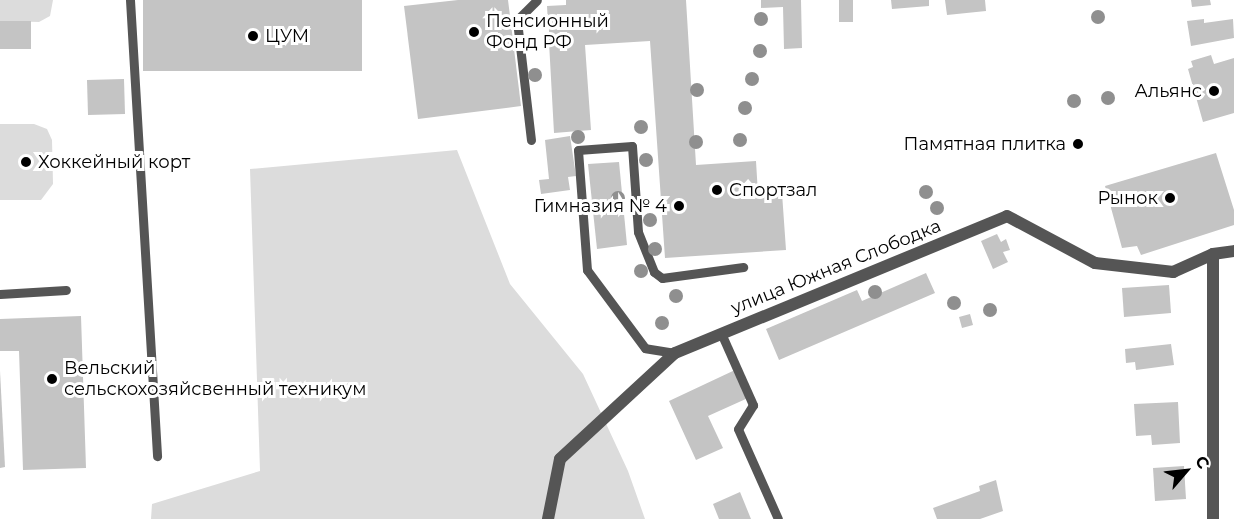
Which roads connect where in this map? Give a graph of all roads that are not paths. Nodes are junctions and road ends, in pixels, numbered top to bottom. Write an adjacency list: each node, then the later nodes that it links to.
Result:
1 (129, 0): 11 (lane)
2 (537, 0): 3 (lane)
3 (531, 140)
4 (1234, 250): 5 (street, улица Южная Слободка)
5 (1213, 254): 9 (street, улица Южная Слободка); 14 (street)
6 (743, 267): 10 (lane)
7 (66, 290): 8 (lane)
8 (0, 294)
9 (721, 333): 10 (street, улица Южная Слободка); 13 (lane)
10 (675, 353): 12 (street, улица Южная Слободка)
11 (157, 456)
12 (548, 519)
13 (778, 519)
14 (1213, 519)

